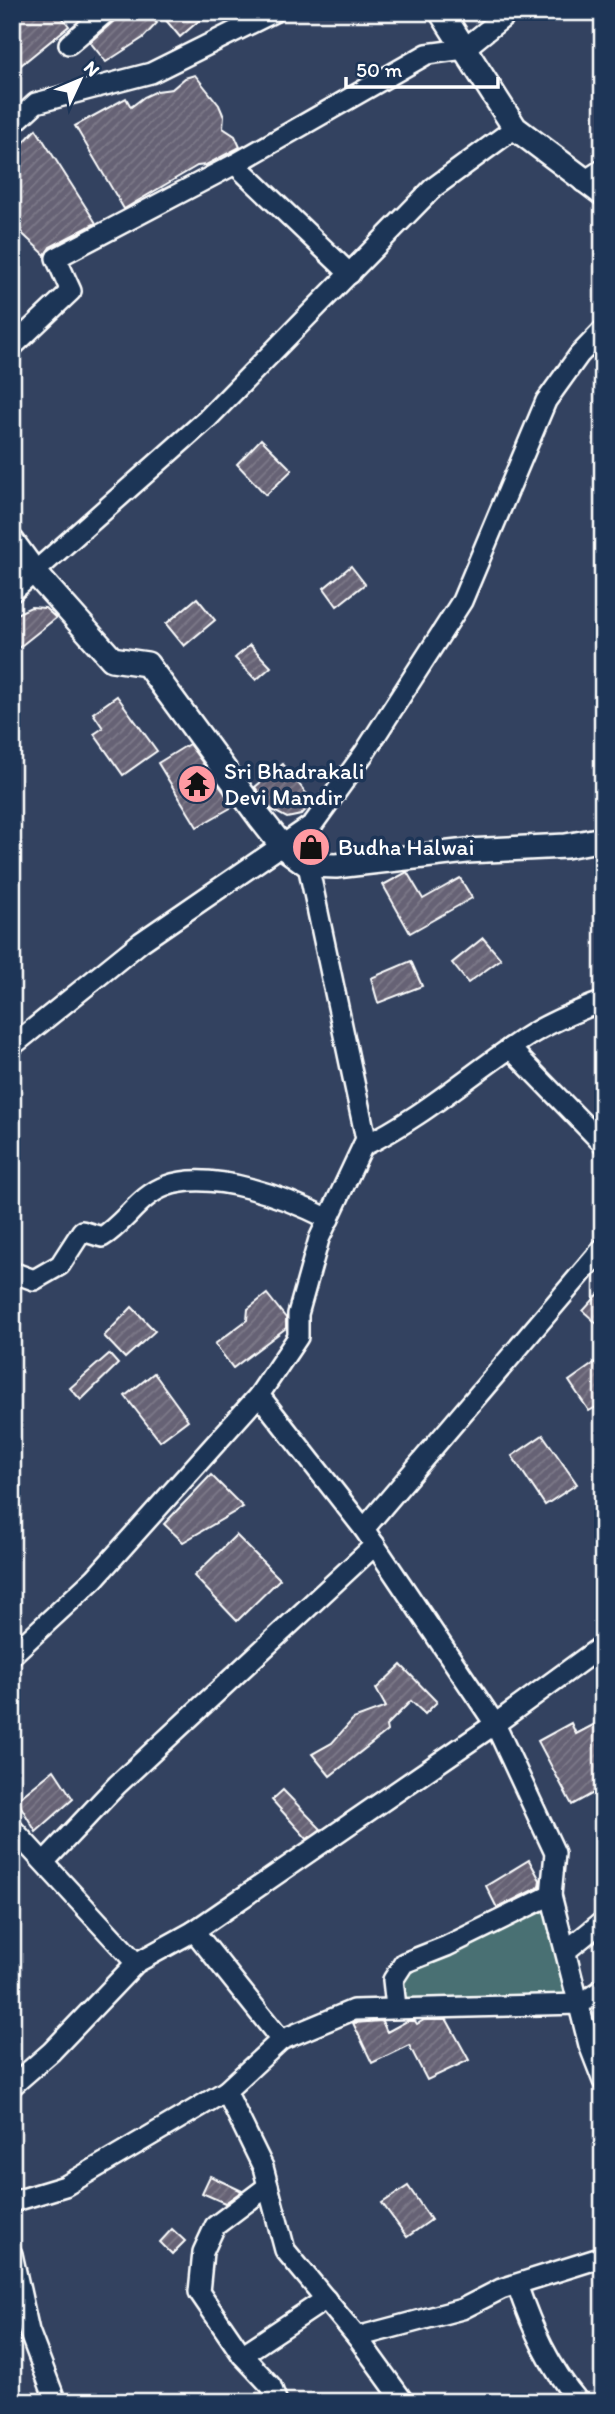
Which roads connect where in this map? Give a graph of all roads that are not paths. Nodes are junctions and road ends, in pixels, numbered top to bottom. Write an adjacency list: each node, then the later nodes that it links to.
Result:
1 (106, 12): 5 (street)
2 (274, 12): 7 (street)
3 (441, 12): 6 (street)
4 (510, 12): 6 (street)
5 (69, 44)
6 (464, 49): 8 (street); 9 (street)
7 (12, 125)
8 (515, 128): 11 (street); 13 (street)
9 (235, 164): 13 (street); 15 (street)
10 (603, 169): 11 (street)
11 (583, 182): 12 (street)
12 (603, 194)
13 (350, 274): 17 (street)
14 (603, 330): 20 (street)
15 (12, 347)
16 (12, 541): 17 (street)
17 (36, 574): 18 (street); 20 (street)
18 (12, 592)
19 (603, 839): 21 (street)
20 (283, 847): 21 (street); 23 (street)
21 (308, 865): 26 (street)
22 (603, 1001): 24 (street)
23 (12, 1046)
24 (510, 1048): 25 (street); 26 (street)
25 (603, 1144)
26 (363, 1146): 27 (street)
27 (329, 1219): 29 (street); 30 (street)
28 (603, 1248): 31 (street)
29 (12, 1272)
30 (259, 1395): 31 (street); 33 (street)
31 (369, 1537): 34 (street); 36 (street)
32 (603, 1645): 34 (street)
33 (15, 1646)
34 (495, 1724): 37 (street); 39 (street)
35 (12, 1828): 36 (street)
36 (45, 1861): 41 (street)
37 (551, 1895): 40 (street); 44 (street)
38 (603, 1921): 40 (street)
39 (194, 1931): 41 (street); 45 (street)
40 (567, 1950): 43 (street)
41 (136, 1962): 47 (street)
42 (603, 1989): 43 (street)
43 (580, 2004): 44 (street); 46 (street)
44 (396, 2007): 45 (street)
45 (281, 2040): 48 (street)
46 (603, 2081)
47 (12, 2086)
48 (226, 2091): 49 (street); 50 (street)
49 (268, 2186): 54 (street); 56 (street)
50 (12, 2202)
51 (12, 2254): 57 (street)
52 (603, 2257): 53 (street)
53 (517, 2285): 55 (street); 60 (street)
54 (326, 2299): 55 (street); 56 (street)
55 (357, 2337): 59 (street)
56 (242, 2354): 58 (street)
57 (56, 2402)
58 (277, 2402)
59 (404, 2402)
60 (579, 2402)

